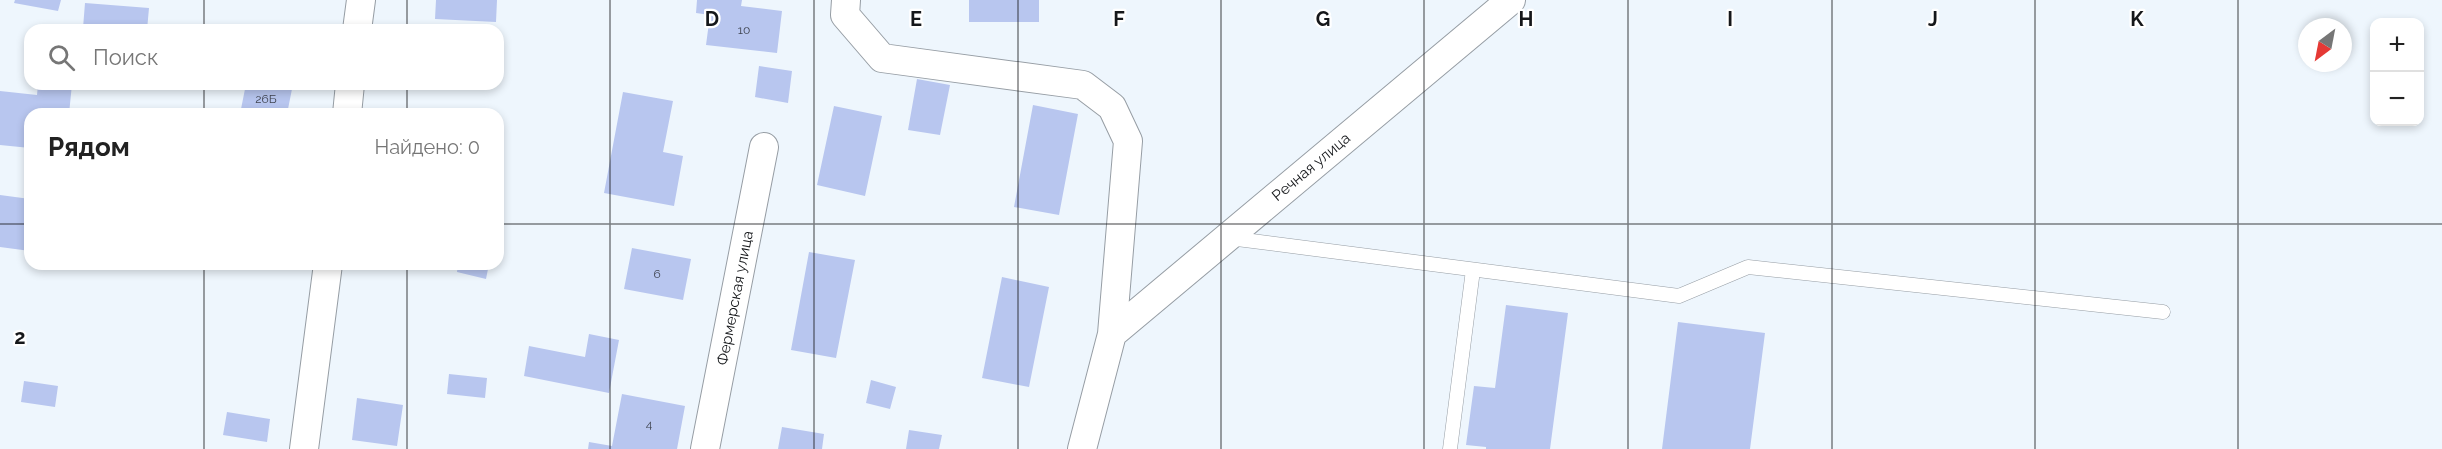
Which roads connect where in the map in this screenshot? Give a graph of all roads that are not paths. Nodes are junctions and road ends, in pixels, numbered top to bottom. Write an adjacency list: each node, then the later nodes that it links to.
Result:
1 (361, 0): 4 (street)
2 (846, 0): 12 (street)
3 (1511, 0): 8 (street, Речная улица)
4 (358, 24)
5 (349, 90): 6 (street)
6 (348, 108)
7 (764, 147): 14 (street, Фермерская улица)
8 (1227, 238): 10 (lane); 12 (street, Речная улица)
9 (327, 270): 13 (street)
10 (1473, 270): 11 (lane); 16 (lane)
11 (2163, 312)
12 (1112, 334): 15 (street)
13 (304, 449)
14 (705, 449)
15 (1082, 449)
16 (1450, 449)

